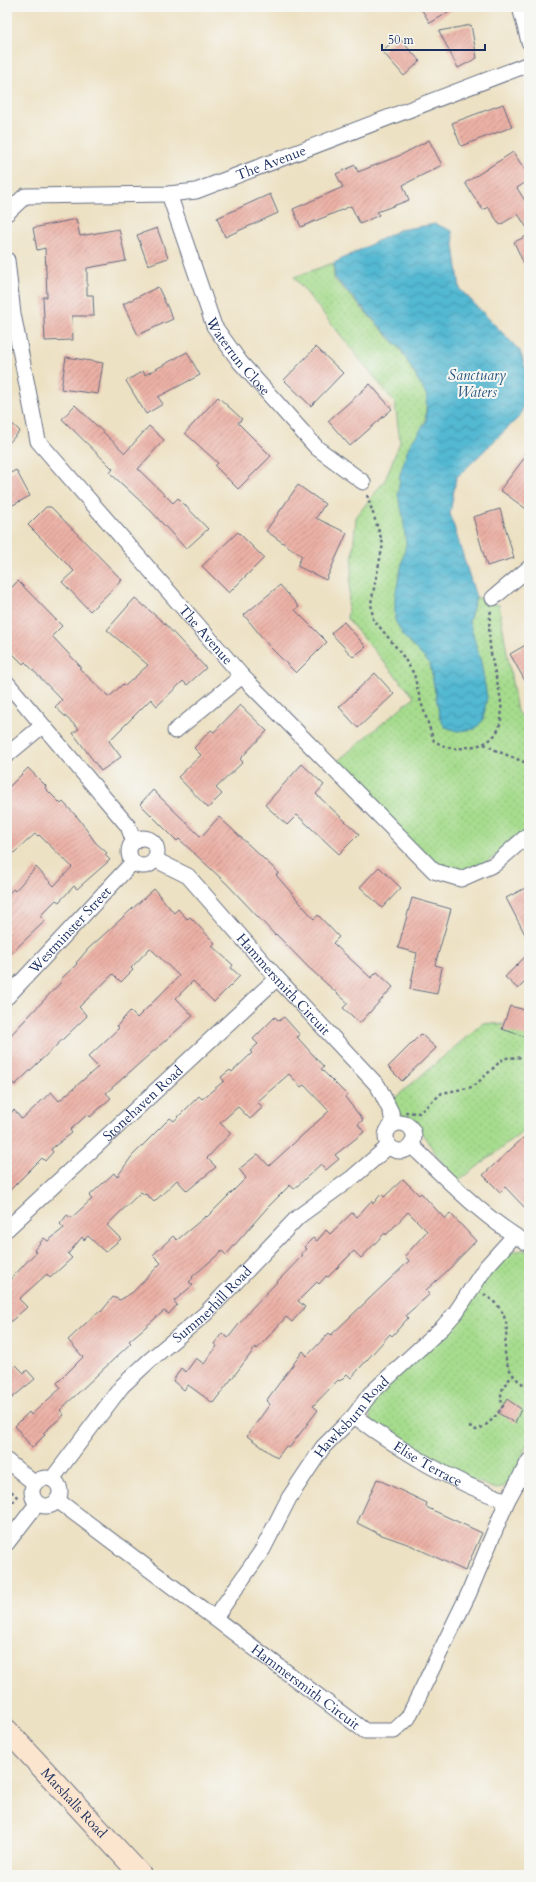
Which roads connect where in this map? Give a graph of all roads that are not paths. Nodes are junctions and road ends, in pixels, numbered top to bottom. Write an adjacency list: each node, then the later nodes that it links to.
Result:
1 (520, 7): 2 (street)
2 (529, 42)
3 (529, 64): 4 (street, The Avenue)
4 (169, 194): 5 (street, The Avenue); 8 (street, Waterrun Close)
5 (7, 213)
6 (7, 260): 7 (street, The Avenue)
7 (10, 314): 11 (street, The Avenue)
8 (363, 482)
9 (529, 568): 10 (street)
10 (493, 598)
11 (242, 676): 14 (street); 16 (street, The Avenue)
12 (7, 683): 13 (street)
13 (42, 726): 15 (street); 17 (street)
14 (175, 731)
15 (7, 756)
16 (529, 834)
17 (134, 842): 18 (street); 19 (street)
18 (156, 860): 19 (street); 20 (street, Hammersmith Circuit)
19 (133, 862): 21 (street, Westminster Street)
20 (277, 978): 22 (street, Hammersmith Circuit); 25 (street, Stonehaven Road)
21 (7, 997)
22 (392, 1118): 23 (street); 24 (street)
23 (411, 1145): 24 (street); 26 (street)
24 (389, 1146): 31 (street, Summerhill Road)
25 (7, 1229)
26 (514, 1236): 27 (street); 28 (street, Hawksburn Road)
27 (529, 1244)
28 (354, 1416): 34 (street, Elise Terrace); 37 (street, Hawksburn Road)
29 (7, 1461): 32 (street)
30 (529, 1461): 34 (street, Hammersmith Circuit)
31 (52, 1479): 32 (street); 33 (street)
32 (34, 1483): 35 (street)
33 (57, 1500): 35 (street); 37 (street, Hammersmith Circuit)
34 (507, 1501): 37 (street, Hammersmith Circuit)
35 (37, 1504): 36 (street)
36 (7, 1543)
37 (215, 1618)
38 (7, 1730): 39 (street, Marshalls Road)
39 (141, 1875)

